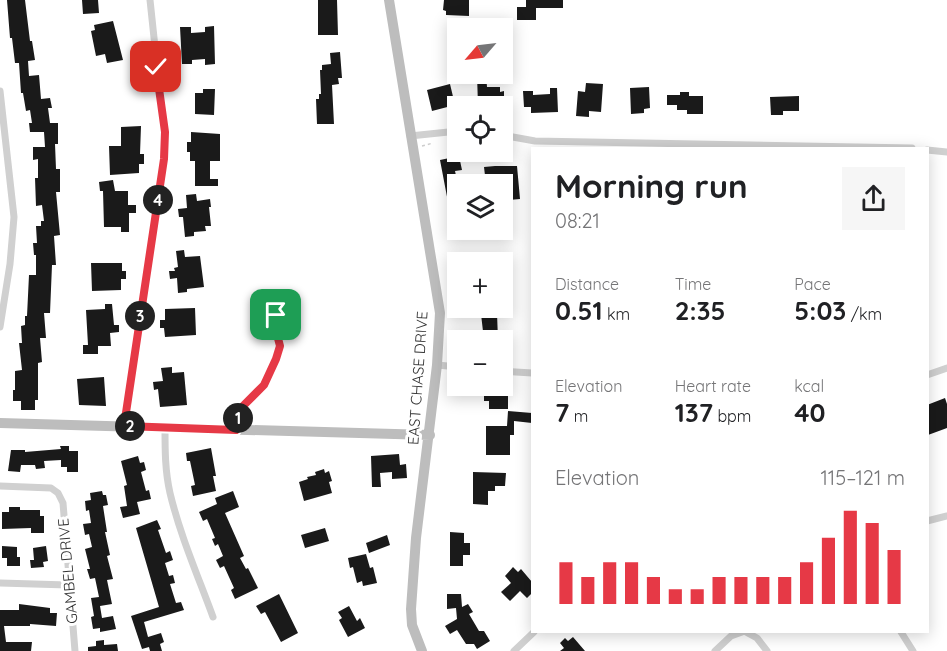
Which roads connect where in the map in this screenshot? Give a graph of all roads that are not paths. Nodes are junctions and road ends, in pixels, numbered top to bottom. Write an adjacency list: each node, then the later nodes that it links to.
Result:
1 (150, 0): 22 (street)
2 (389, 0): 5 (street, EAST CHASE DRIVE)
3 (0, 92): 10 (street)
4 (447, 132): 5 (street)
5 (410, 136): 15 (street, EAST CHASE DRIVE)
6 (513, 137): 7 (street)
7 (858, 147)
8 (929, 150): 9 (street)
9 (947, 152)
10 (4, 167): 12 (street)
11 (0, 264): 12 (street)
12 (10, 264): 14 (street)
13 (279, 310): 24 (lane)
14 (0, 327)
15 (437, 365): 16 (street); 25 (street, EAST CHASE DRIVE)
16 (447, 366)
17 (947, 368): 20 (street)
18 (513, 372): 19 (street)
19 (531, 373)
20 (929, 374)
21 (0, 423): 22 (street)
22 (124, 426): 23 (street)
23 (165, 428): 24 (street); 31 (street)
24 (236, 430): 25 (street)
25 (430, 435): 37 (street, EAST CHASE DRIVE)
26 (0, 486): 30 (street, GAMBEL DRIVE)
27 (947, 516): 28 (street)
28 (929, 520)
29 (0, 583): 30 (street)
30 (68, 585): 36 (street, GAMBEL DRIVE)
31 (213, 617)
32 (533, 633): 38 (street)
33 (741, 633): 39 (street)
34 (746, 633): 40 (street)
35 (902, 633): 41 (street)
36 (75, 651)
37 (422, 651)
38 (514, 651)
39 (715, 651)
40 (767, 651)
41 (912, 651)

